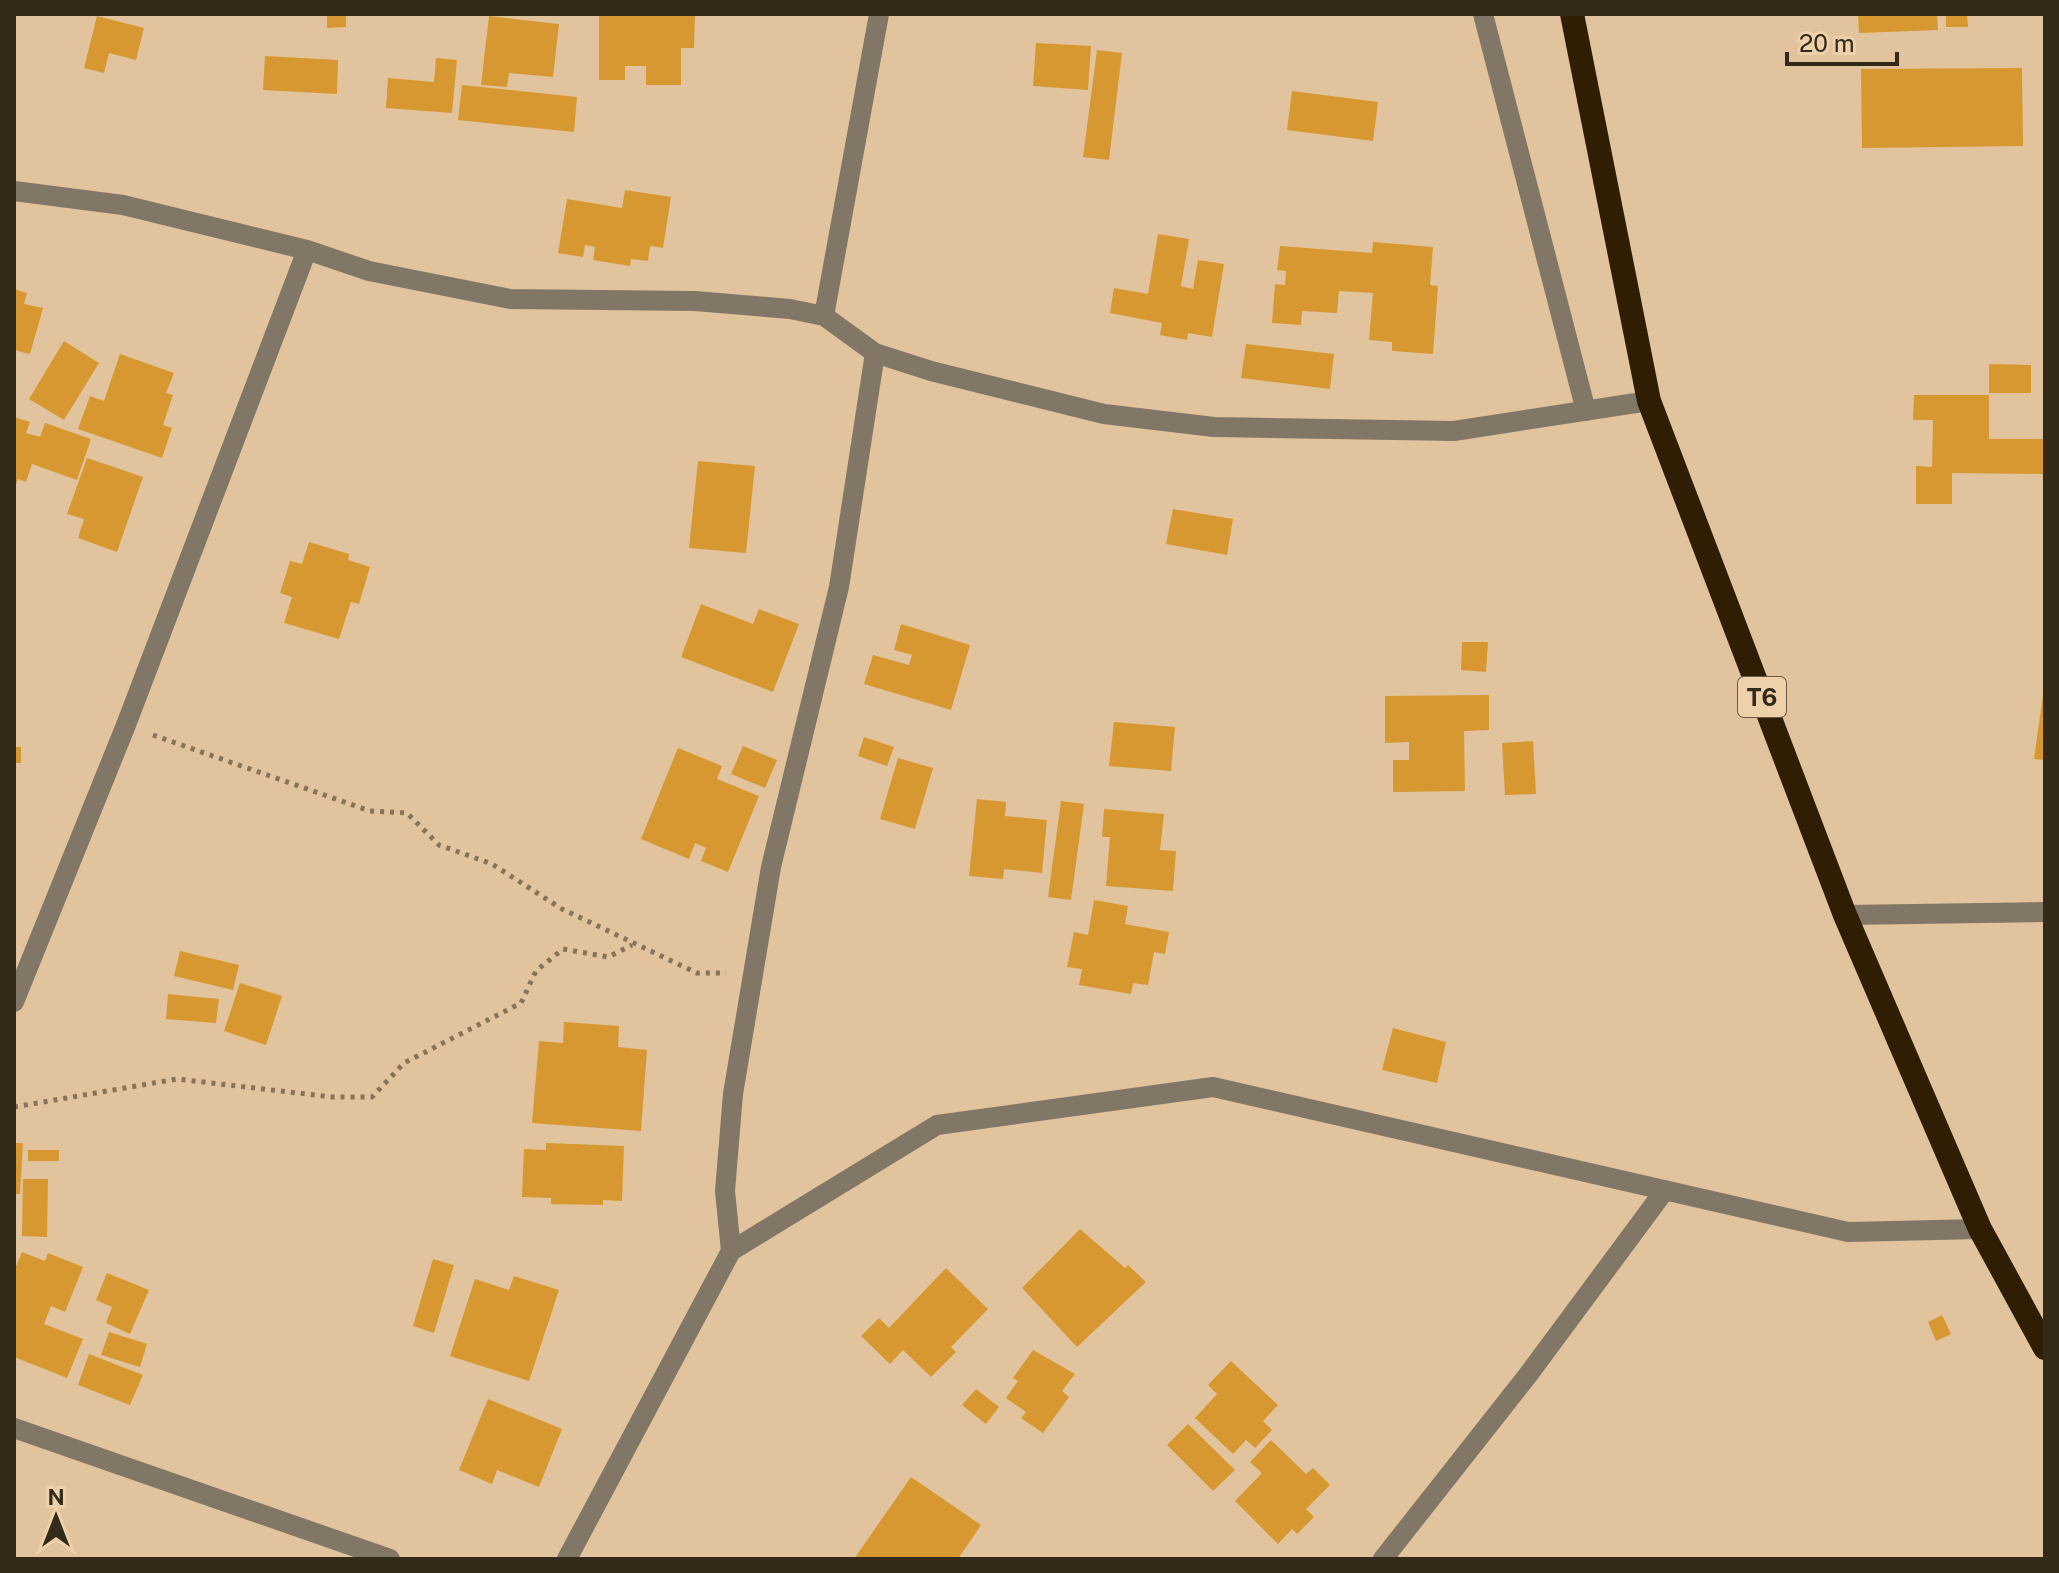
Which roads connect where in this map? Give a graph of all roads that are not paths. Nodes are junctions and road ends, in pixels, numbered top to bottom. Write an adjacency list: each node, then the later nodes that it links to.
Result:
1 (879, 14): 6 (street)
2 (1483, 14): 9 (street)
3 (1572, 14): 8 (highway, T6)
4 (14, 191): 5 (street)
5 (307, 250): 6 (street); 12 (street)
6 (824, 316): 7 (street)
7 (875, 353): 9 (street); 15 (street)
8 (1649, 401): 9 (street); 11 (highway, T6)
9 (1586, 411)
10 (2045, 912): 11 (street)
11 (1845, 915): 14 (highway, T6)
12 (14, 1002)
13 (1665, 1190): 14 (street); 15 (street); 20 (street)
14 (1980, 1229): 16 (highway, T6)
15 (731, 1251): 19 (street)
16 (2045, 1348)
17 (14, 1428): 18 (street)
18 (390, 1559)
19 (567, 1559)
20 (1383, 1559)

